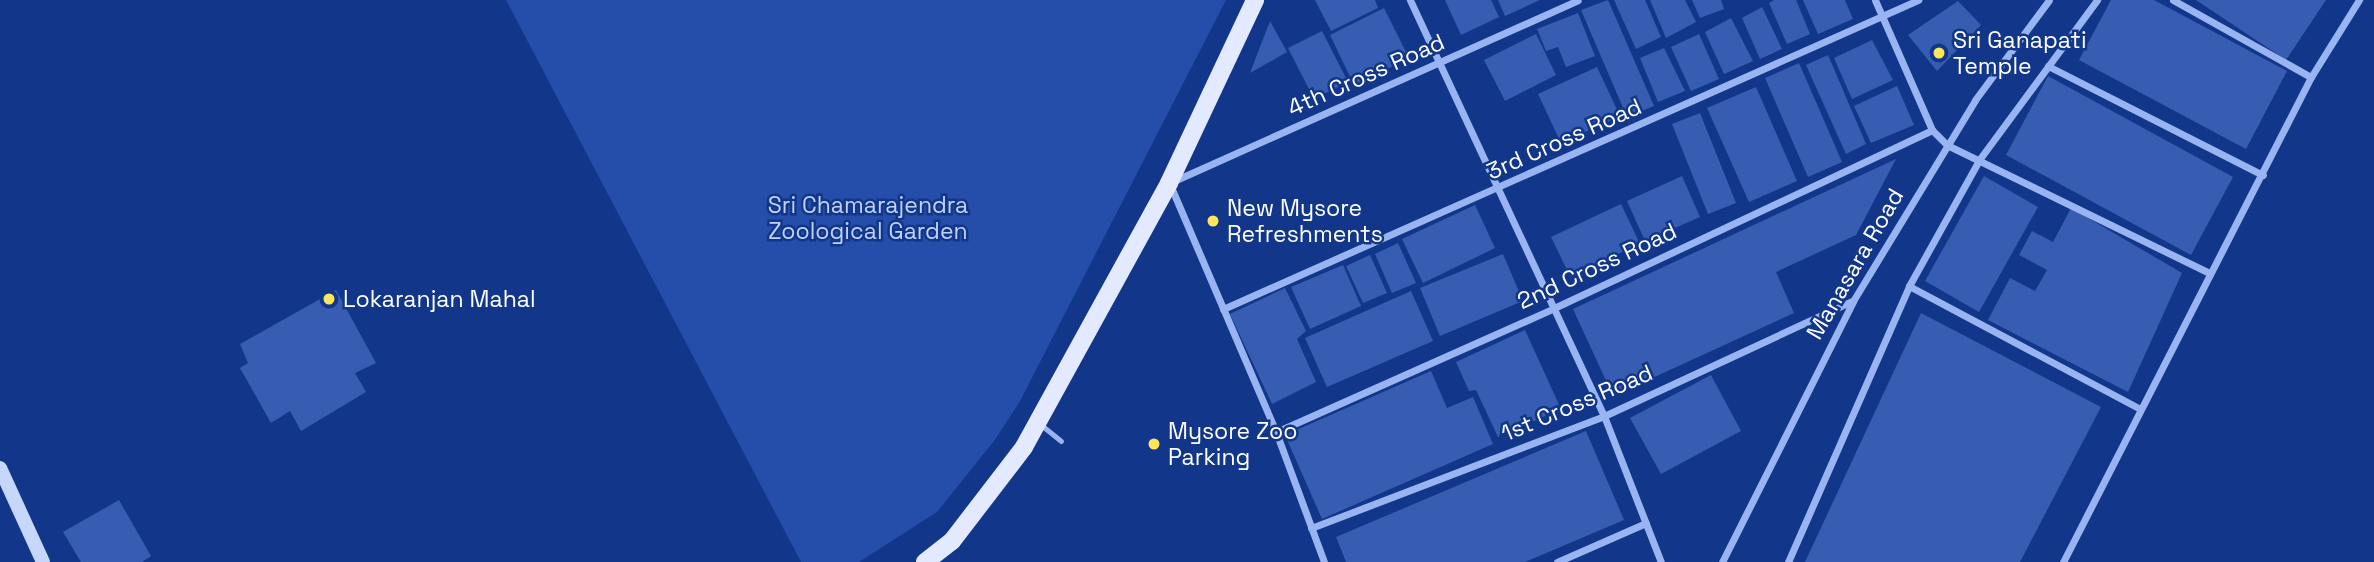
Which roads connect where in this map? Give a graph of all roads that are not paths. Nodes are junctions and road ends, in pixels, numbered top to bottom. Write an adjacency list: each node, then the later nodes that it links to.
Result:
1 (1255, 0): 18 (main road)
2 (1410, 0): 11 (street)
3 (1578, 0): 11 (street, 4th Cross Road)
4 (1875, 0): 10 (street)
5 (1917, 0): 10 (street, 3rd Cross Road)
6 (2049, 0): 15 (street, Manasara Road)
7 (2097, 0): 12 (street)
8 (2173, 0): 13 (street)
9 (2359, 0): 13 (street)
10 (1883, 16): 14 (street); 19 (street, 3rd Cross Road)
11 (1440, 63): 18 (street, 4th Cross Road); 19 (street)
12 (2048, 66): 16 (street); 17 (street)
13 (2311, 77): 17 (street)
14 (1932, 130): 15 (street); 23 (street, 2nd Cross Road)
15 (1947, 145): 16 (street); 22 (street, Manasara Road)
16 (1979, 160): 20 (street); 21 (street)
17 (2263, 176): 20 (street)
18 (1169, 183): 24 (street); 27 (main road)
19 (1500, 189): 23 (street); 24 (street, 3rd Cross Road)
20 (2208, 273): 25 (street)
21 (1909, 286): 25 (street); 39 (street)
22 (1853, 301): 26 (street, 1st Cross Road); 38 (street, Manasara Road)
23 (1554, 308): 26 (street); 28 (street, 2nd Cross Road)
24 (1223, 309): 28 (street)
25 (2140, 409): 40 (street)
26 (1604, 416): 31 (street); 32 (street, 1st Cross Road)
27 (1037, 422): 29 (lane); 34 (main road)
28 (1276, 432): 32 (street)
29 (1061, 441)
30 (0, 468): 33 (main road)
31 (1646, 523): 36 (street); 37 (street)
32 (1311, 528): 35 (street)
33 (43, 562)
34 (925, 562)
35 (1324, 562)
36 (1557, 562)
37 (1661, 562)
38 (1721, 562)
39 (1788, 562)
40 (2063, 562)

